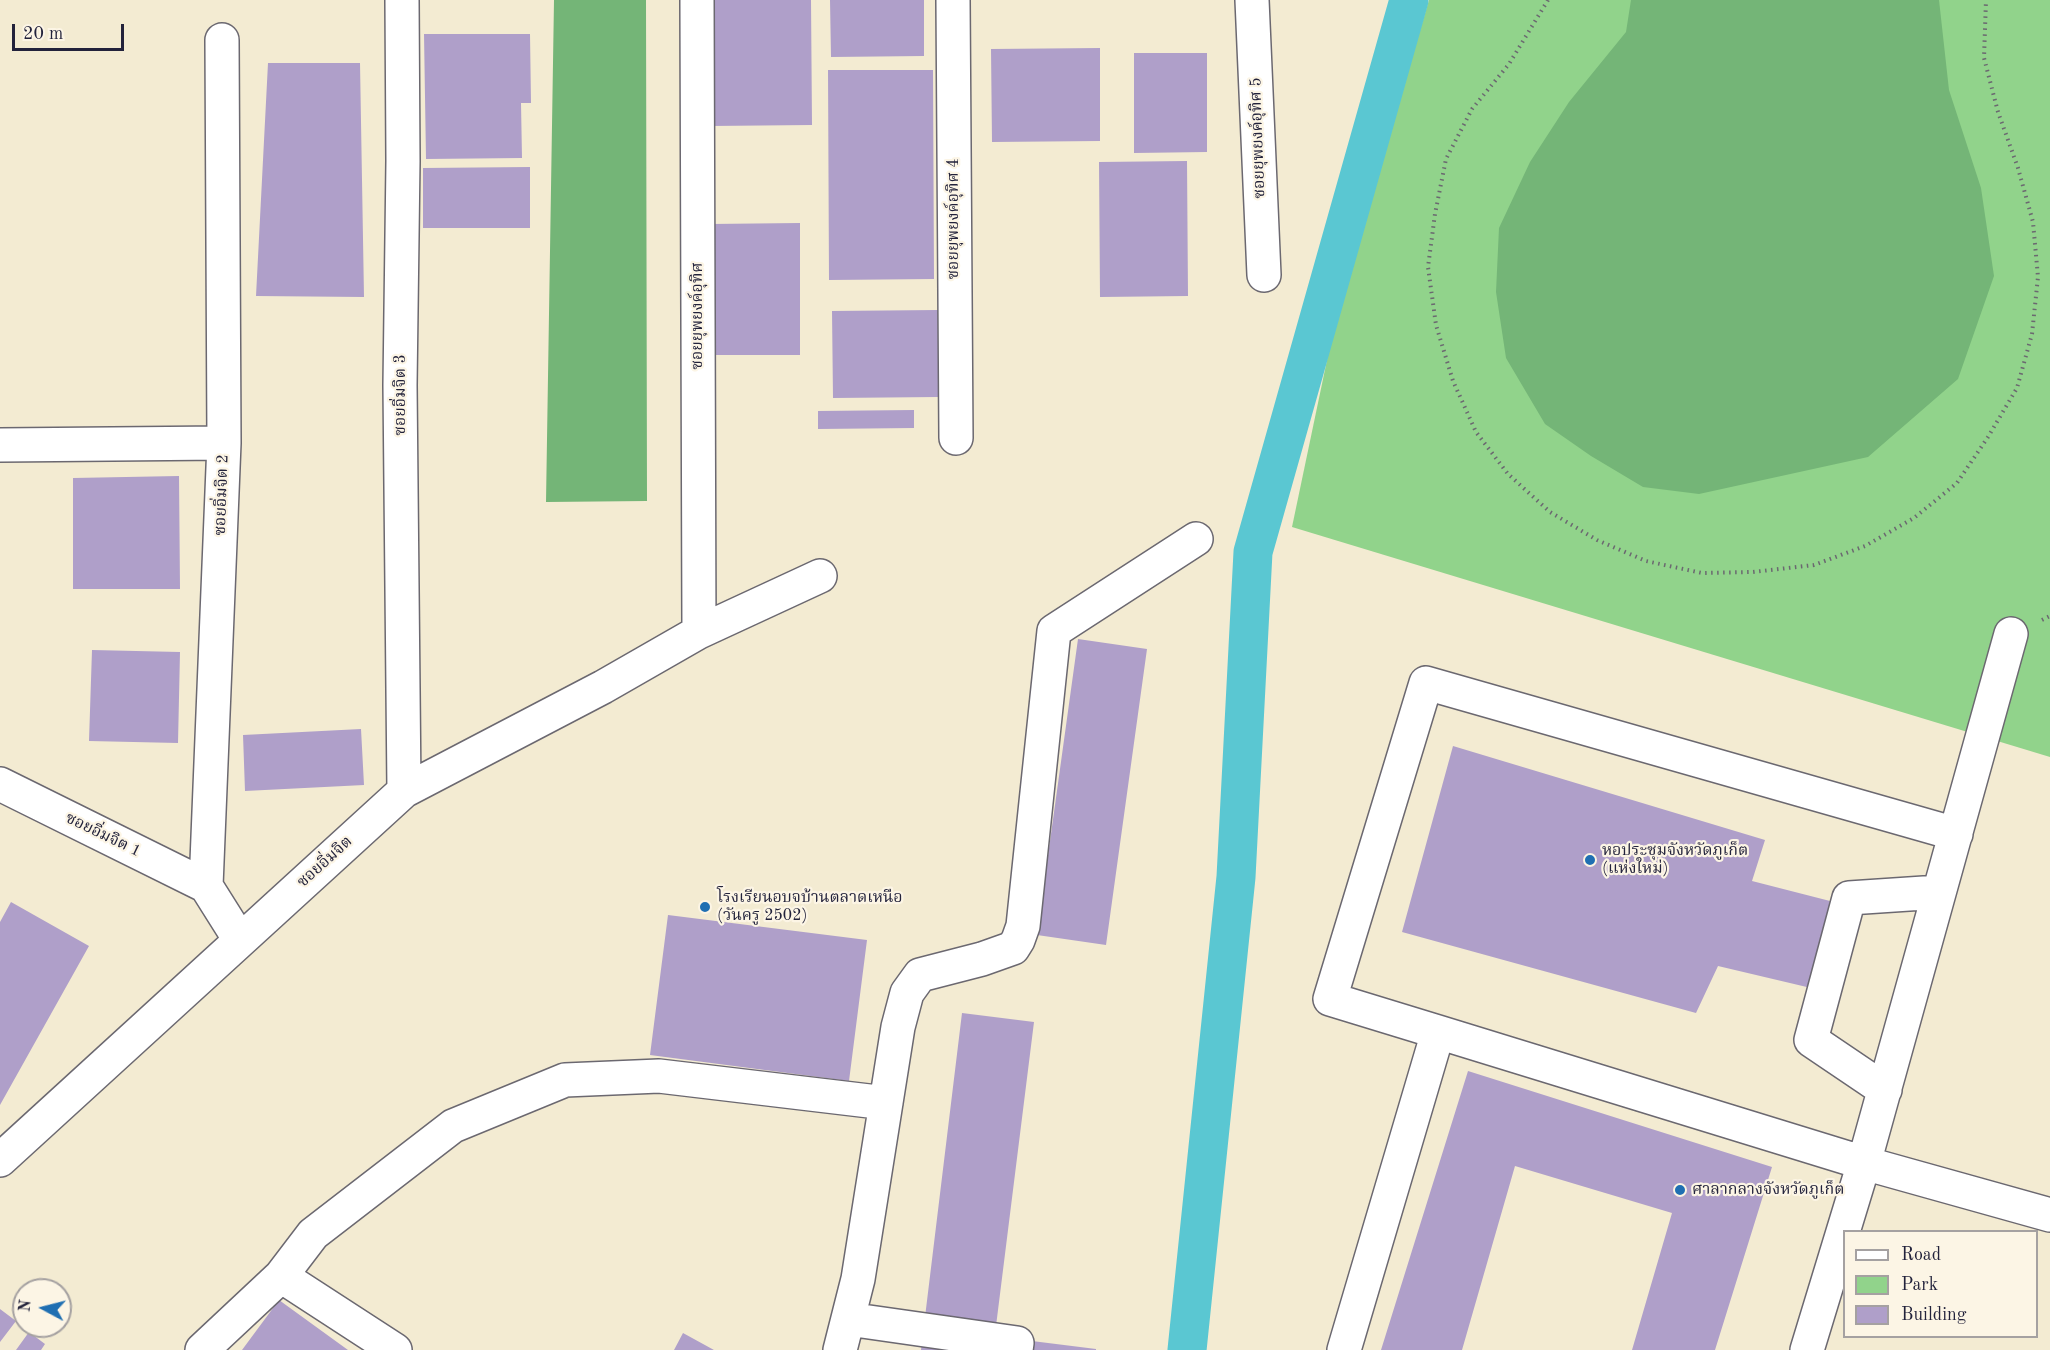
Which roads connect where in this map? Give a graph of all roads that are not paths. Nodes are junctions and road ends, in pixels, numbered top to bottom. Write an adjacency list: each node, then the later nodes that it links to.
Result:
1 (402, 0): 15 (street, ซอยอิ่มจิต 3)
2 (697, 0): 12 (street, ซอยยุพยงค์อุทิศ)
3 (953, 0): 7 (street, ซอยยุพยงค์อุทิศ 4)
4 (1252, 0): 6 (street, ซอยยุพยงค์อุทิศ 5)
5 (222, 40): 8 (street, ซอยอิ่มจิต 2)
6 (1264, 275)
7 (956, 438)
8 (224, 442): 9 (street); 17 (street, ซอยอิ่มจิต 2)
9 (0, 445)
10 (1196, 539): 22 (street)
11 (820, 576): 12 (street, ซอยอิ่มจิต)
12 (699, 632): 15 (street, ซอยอิ่มจิต)
13 (2011, 634): 16 (street)
14 (0, 784): 17 (street, ซอยอิ่มจิต 1)
15 (404, 791): 19 (street, ซอยอิ่มจิต)
16 (1956, 834): 18 (street); 20 (street)
17 (206, 886): 19 (street)
18 (1939, 892): 21 (street); 21 (street)
19 (240, 940): 23 (street, ซอยอิ่มจิต)
20 (1438, 1032): 24 (street); 33 (street)
21 (1885, 1090): 24 (street)
22 (886, 1103): 26 (street); 27 (street)
23 (0, 1160)
24 (1864, 1163): 25 (street); 28 (street)
25 (2050, 1215)
26 (281, 1276): 29 (street); 30 (street)
27 (849, 1319): 31 (street); 32 (street)
28 (1804, 1347)
29 (202, 1350)
30 (395, 1350)
31 (840, 1350)
32 (1016, 1350)
33 (1344, 1350)

